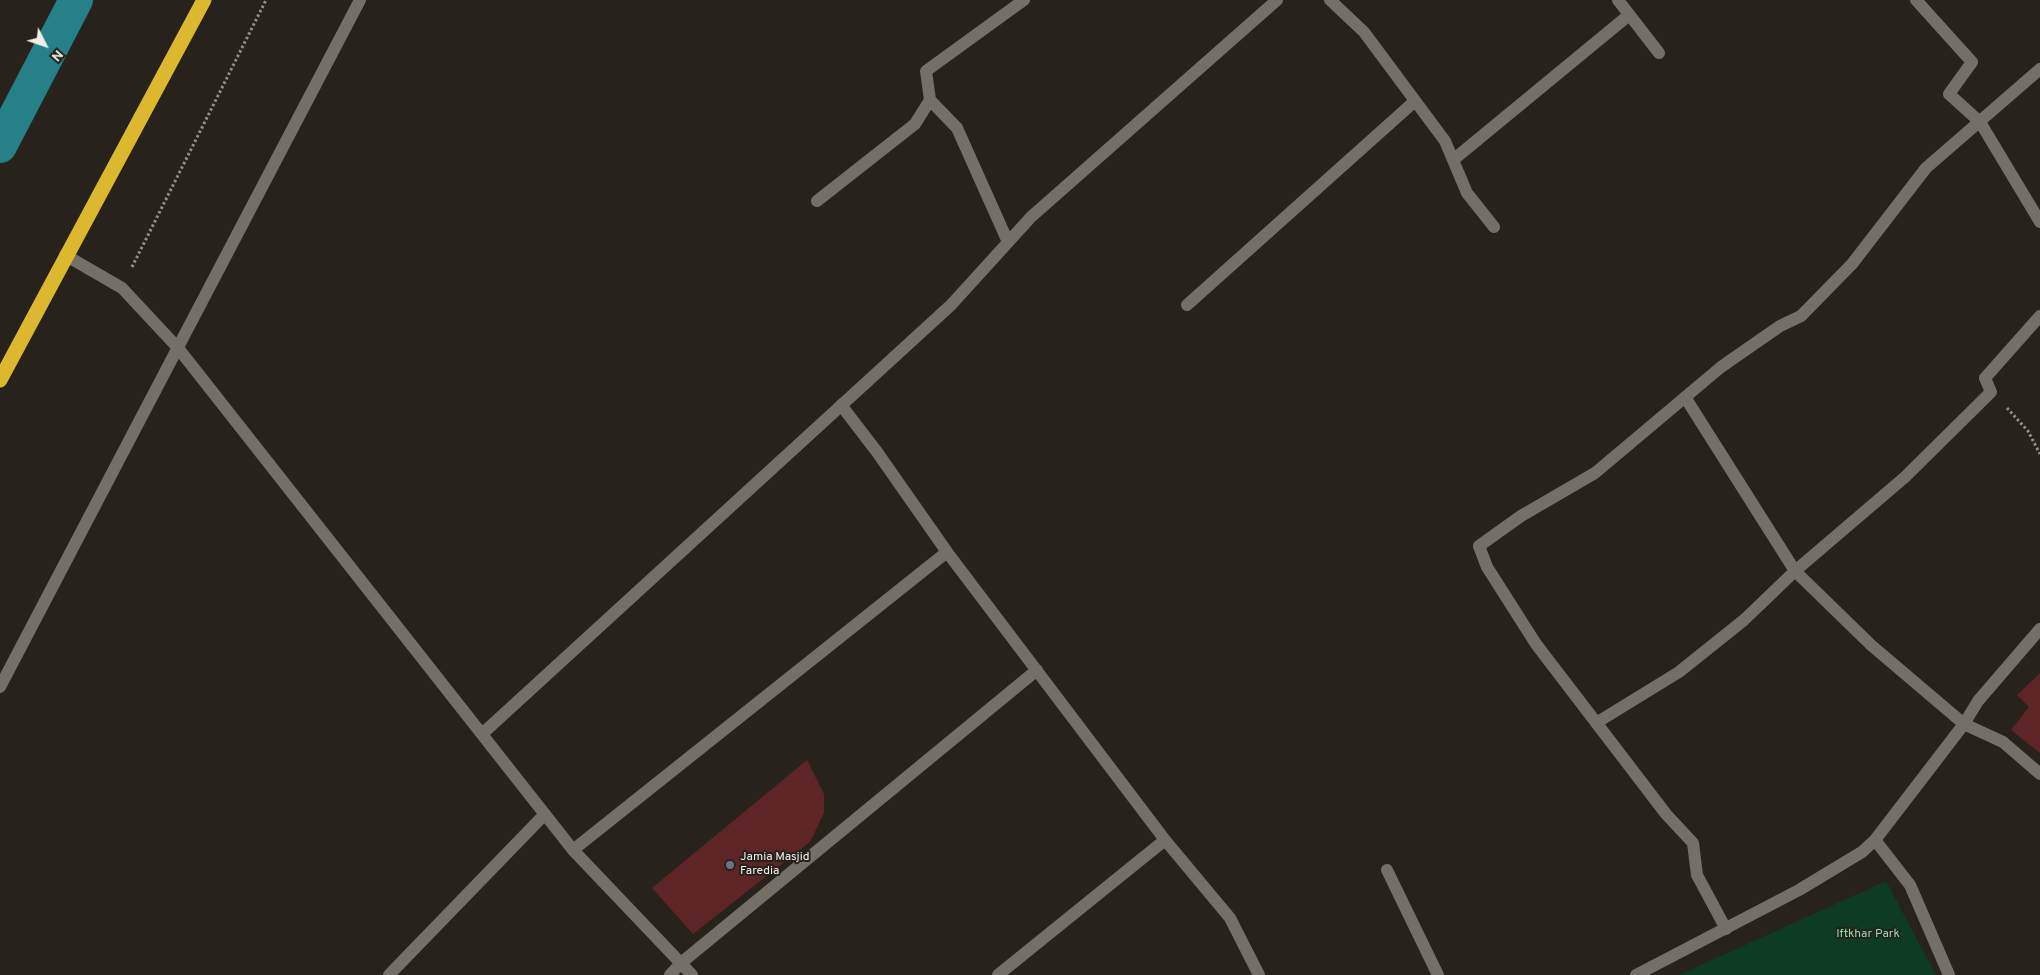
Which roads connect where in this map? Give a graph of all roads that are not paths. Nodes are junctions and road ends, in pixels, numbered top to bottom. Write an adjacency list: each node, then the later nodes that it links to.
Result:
1 (204, 0): 19 (highway)
2 (360, 0): 22 (street)
3 (1024, 0): 11 (street)
4 (1277, 0): 18 (street)
5 (1330, 0): 12 (street)
6 (1618, 0): 8 (street)
7 (1916, 0): 13 (street)
8 (1629, 15): 9 (street); 14 (street)
9 (1658, 53)
10 (2040, 69): 13 (street)
11 (930, 100): 15 (street); 18 (street)
12 (1415, 101): 14 (street); 20 (street)
13 (1980, 122): 16 (street); 24 (street)
14 (1453, 160): 17 (street)
15 (817, 201)
16 (2040, 222)
17 (1494, 227)
18 (1008, 242): 25 (street)
19 (65, 255): 22 (street); 23 (highway)
20 (1187, 305)
21 (2040, 316): 27 (street)
22 (178, 348): 30 (street); 33 (street)
23 (0, 380)
24 (1685, 397): 27 (street); 31 (street)
25 (841, 405): 26 (street); 33 (street)
26 (947, 552): 29 (street); 38 (street)
27 (1795, 571): 31 (street); 32 (street)
28 (2040, 629): 32 (street)
29 (1037, 670): 36 (street); 41 (street)
30 (0, 688)
31 (1596, 723): 40 (street)
32 (1964, 724): 34 (street); 37 (street)
33 (482, 734): 35 (street)
34 (2040, 774)
35 (545, 814): 38 (street); 42 (street)
36 (1165, 840): 45 (street); 46 (street)
37 (1875, 840): 40 (street); 49 (street)
38 (573, 850): 41 (street)
39 (1387, 870): 47 (street)
40 (1726, 929): 48 (street)
41 (681, 964): 43 (street); 44 (street)
42 (389, 975)
43 (670, 975)
44 (692, 975)
45 (998, 975)
46 (1259, 975)
47 (1438, 975)
48 (1636, 975)
49 (1949, 975)

